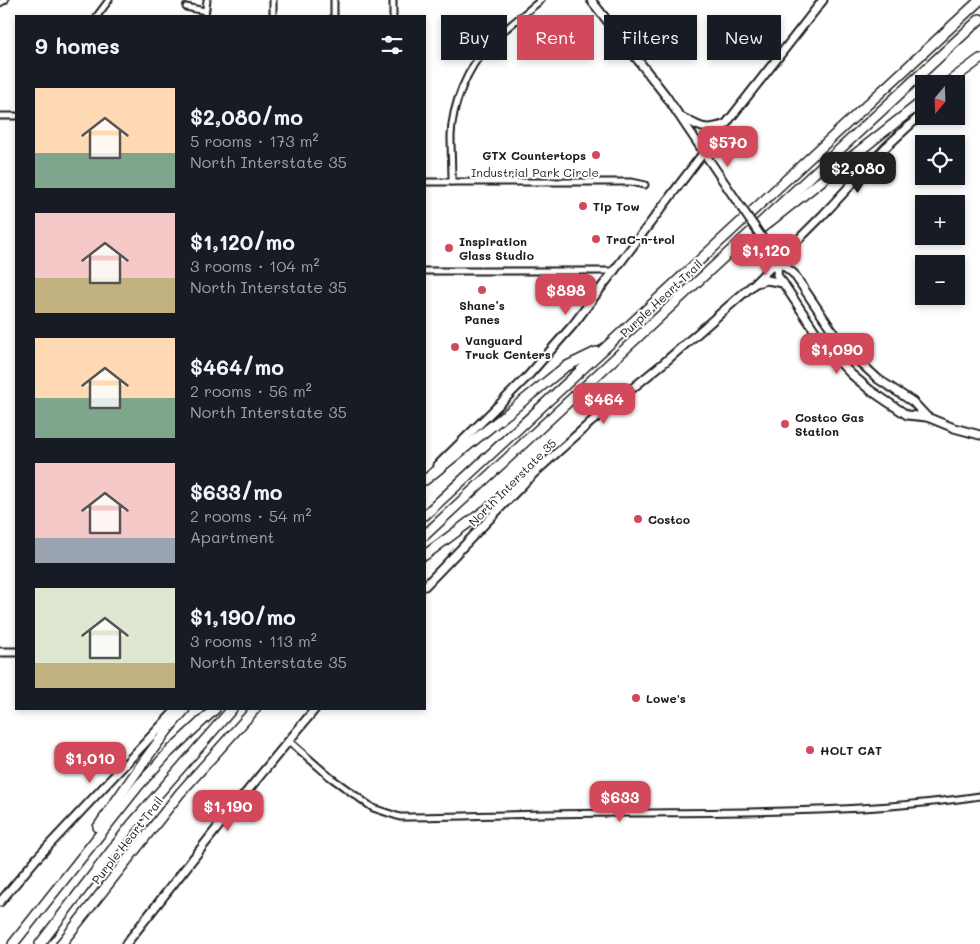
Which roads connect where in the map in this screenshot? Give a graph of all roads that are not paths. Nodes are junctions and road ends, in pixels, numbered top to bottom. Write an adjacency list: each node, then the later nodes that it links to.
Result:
1 (6, 0): 11 (street)
2 (110, 0): 14 (street)
3 (207, 0): 13 (street)
4 (273, 0): 15 (street)
5 (334, 0): 16 (street)
6 (394, 0): 17 (street)
7 (541, 0): 30 (street)
8 (591, 0): 25 (main road)
9 (823, 0): 27 (main road)
10 (980, 0): 38 (highway, Purple Heart Trail)
11 (0, 3)
12 (186, 7): 13 (street)
13 (205, 13)
14 (98, 15)
15 (273, 15)
16 (334, 15)
17 (393, 15)
18 (980, 19): 32 (highway, Purple Heart Trail)
19 (980, 59): 20 (highway); 21 (main road)
20 (958, 75)
21 (963, 75)
22 (915, 107): 32 (highway)
23 (0, 116): 24 (street)
24 (15, 116)
25 (680, 116): 27 (main road); 28 (main road)
26 (915, 120): 33 (main road, North Interstate 35)
27 (727, 124): 28 (main road)
28 (704, 152): 33 (main road, bridge); 34 (main road)
29 (426, 182): 30 (street, Industrial Park Circle)
30 (452, 182): 31 (street, Industrial Park Circle)
31 (645, 185)
32 (732, 249): 45 (highway, Purple Heart Trail)
33 (778, 261): 36 (main road); 37 (main road, North Interstate 35); 39 (main road)
34 (615, 271): 35 (street); 43 (main road)
35 (426, 272)
36 (782, 283): 37 (main road); 39 (main road)
37 (754, 284): 41 (main road, North Interstate 35)
38 (603, 349): 42 (highway); 44 (highway, Purple Heart Trail)
39 (927, 417): 40 (main road)
40 (980, 435)
41 (530, 477): 46 (highway); 47 (main road, North Interstate 35)
42 (426, 478)
43 (426, 478)
44 (426, 514)
45 (426, 534)
46 (426, 555)
47 (426, 585)
48 (0, 652): 49 (main road)
49 (15, 652)
50 (176, 710): 59 (main road)
51 (184, 710): 58 (highway)
52 (214, 710): 58 (highway)
53 (231, 710): 61 (highway, Purple Heart Trail)
54 (255, 710): 62 (highway, Purple Heart Trail)
55 (315, 710): 56 (main road)
56 (288, 741): 57 (street); 63 (main road)
57 (980, 796)
58 (69, 871): 60 (highway)
59 (0, 902)
60 (13, 944)
61 (40, 944)
62 (61, 944)
63 (126, 944)

